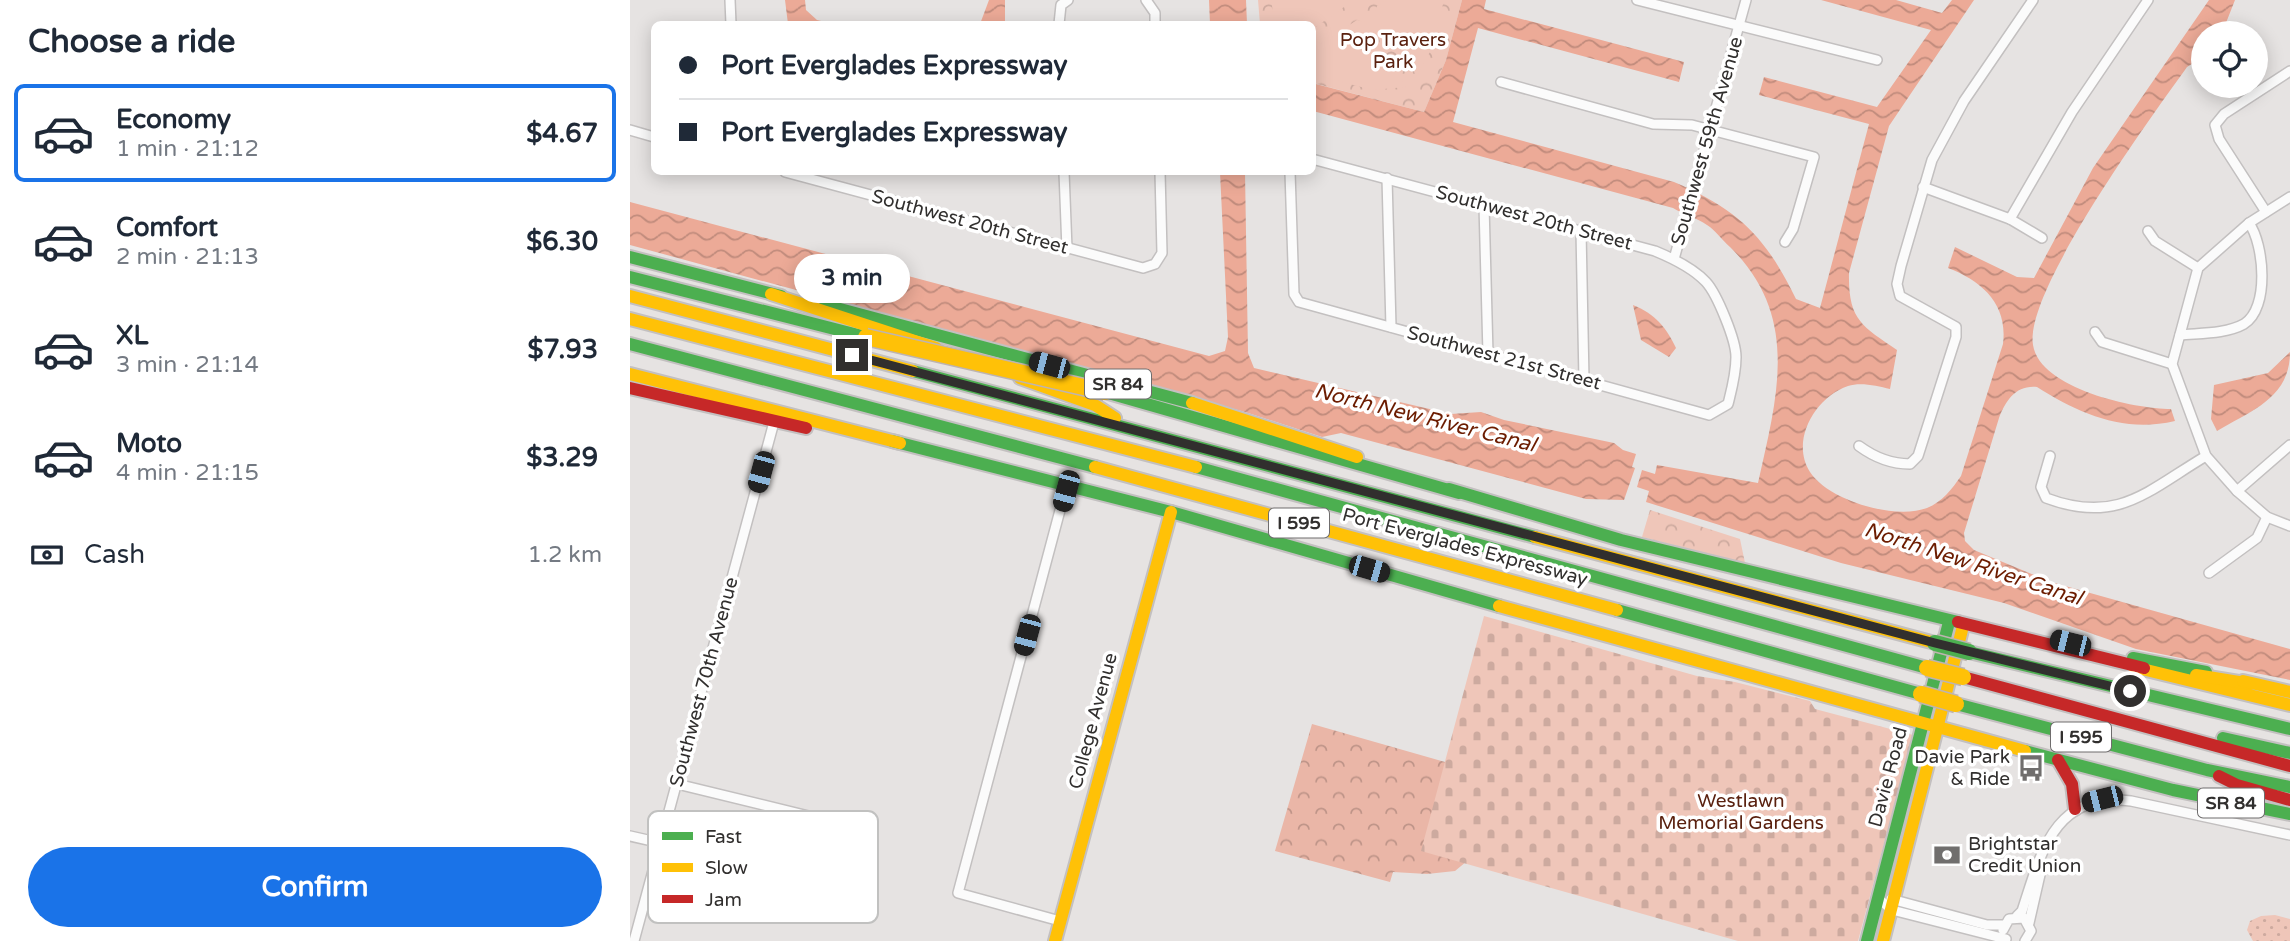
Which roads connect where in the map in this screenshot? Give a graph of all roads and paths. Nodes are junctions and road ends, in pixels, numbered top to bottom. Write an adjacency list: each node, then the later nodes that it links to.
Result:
1 (730, 0): 8 (street)
2 (1068, 0): 9 (street)
3 (1146, 0): 10 (street)
4 (1637, 0): 11 (street)
5 (1746, 0): 11 (street, Southwest 59th Avenue)
6 (2033, 0): 24 (street)
7 (2148, 0): 28 (street)
8 (731, 21)
9 (1059, 21)
10 (1155, 21)
11 (1739, 26): 12 (street); 16 (street, Southwest 59th Avenue)
12 (1877, 60)
13 (2290, 71): 27 (street)
14 (1501, 82): 16 (street)
15 (630, 130): 17 (street)
16 (1711, 130): 33 (street); 36 (street, Southwest 59th Avenue)
17 (651, 136)
18 (1316, 160): 23 (street, Southwest 20th Street)
19 (796, 175): 34 (street, Southwest 20th Street)
20 (1064, 175): 34 (street)
21 (1160, 175): 34 (street, Southwest 20th Street)
22 (1290, 175): 42 (street, Southwest 21st Street)
23 (1387, 178): 26 (street, Southwest 20th Street); 42 (street)
24 (1923, 187): 28 (street); 56 (street)
25 (2290, 197): 27 (street)
26 (1484, 205): 30 (street, Southwest 20th Street); 46 (street)
27 (2266, 212): 29 (street)
28 (2010, 219): 32 (street)
29 (2249, 223): 37 (street); 44 (street)
30 (1581, 231): 36 (street, Southwest 20th Street); 49 (street)
31 (2148, 231): 37 (street)
32 (2042, 238)
33 (1785, 242)
34 (1067, 249)
35 (630, 257): 39 (main road, SR 84)
36 (1674, 259): 51 (street, Southwest 59th Avenue)
37 (2198, 268): 44 (street)
38 (630, 277): 61 (main road, bridge)
39 (771, 294): 53 (main road); 61 (main road, SR 84)
40 (630, 296): 53 (main road, Port Everglades Expressway / I 595)
41 (630, 318): 71 (main road, bridge)
42 (1391, 327): 46 (street, Southwest 21st Street)
43 (2095, 332): 47 (street)
44 (2180, 335): 47 (street)
45 (630, 347): 78 (main road, Port Everglades Expressway / I 595, bridge)
46 (1488, 354): 49 (street, Southwest 21st Street)
47 (2172, 364): 58 (street)
48 (630, 374): 54 (main road)
49 (1584, 380): 51 (street, Southwest 21st Street)
50 (630, 388): 52 (main road, SR 84)
51 (1709, 415)
52 (774, 422): 54 (main road, SR 84); 79 (street, Southwest 70th Avenue)
53 (1126, 425): 74 (main road, Port Everglades Expressway / I 595, bridge)
54 (900, 443): 59 (main road, SR 84)
55 (2290, 445): 60 (street)
56 (1859, 446)
57 (2050, 456): 58 (street)
58 (2206, 456): 60 (street)
59 (1068, 484): 62 (main road, SR 84); 94 (street)
60 (2237, 491): 63 (street)
61 (1460, 493): 65 (main road, SR 84)
62 (1171, 512): 73 (main road, SR 84); 94 (main road, College Avenue)
63 (2267, 517): 64 (street); 66 (street)
64 (2290, 526)
65 (1749, 573): 67 (main road, SR 84); 69 (main road)
66 (2209, 573)
67 (1956, 624): 68 (main road, SR 84); 73 (main road, Davie Road)
68 (2134, 667): 69 (main road, SR 84); 72 (main road)
69 (2251, 684): 70 (main road, SR 84)
70 (2290, 692)
71 (2022, 693): 75 (main road); 77 (main road)
72 (2290, 705)
73 (1931, 724): 76 (main road, SR 84); 91 (main road, Davie Road); 92 (main road, Davie Road)
74 (2290, 729)
75 (2290, 753)
76 (2058, 760): 82 (main road); 85 (main road, SR 84)
77 (2290, 766)
78 (2207, 770): 80 (main road, Port Everglades Expressway / I 595); 81 (main road)
79 (677, 784): 83 (street, Southwest 70th Avenue); 84 (street)
80 (2290, 787)
81 (2290, 800)
82 (2075, 809): 86 (street); 89 (street)
83 (670, 811)
84 (788, 811)
85 (2290, 814)
86 (2290, 835)
87 (630, 836): 88 (street)
88 (648, 840)
89 (2043, 857): 93 (street); 95 (street)
90 (648, 892): 98 (street, Southwest 70th Avenue)
91 (1879, 899): 92 (street); 100 (main road, Davie Road)
92 (1894, 904): 96 (street); 97 (street); 101 (main road, Davie Road)
93 (2017, 916): 95 (street); 96 (street)
94 (1060, 921): 99 (main road, College Avenue)
95 (2029, 923): 102 (street)
96 (2004, 925): 97 (street)
97 (2007, 940)
98 (634, 941)
99 (1055, 941)
100 (1867, 941)
101 (1883, 941)
102 (2025, 941)

